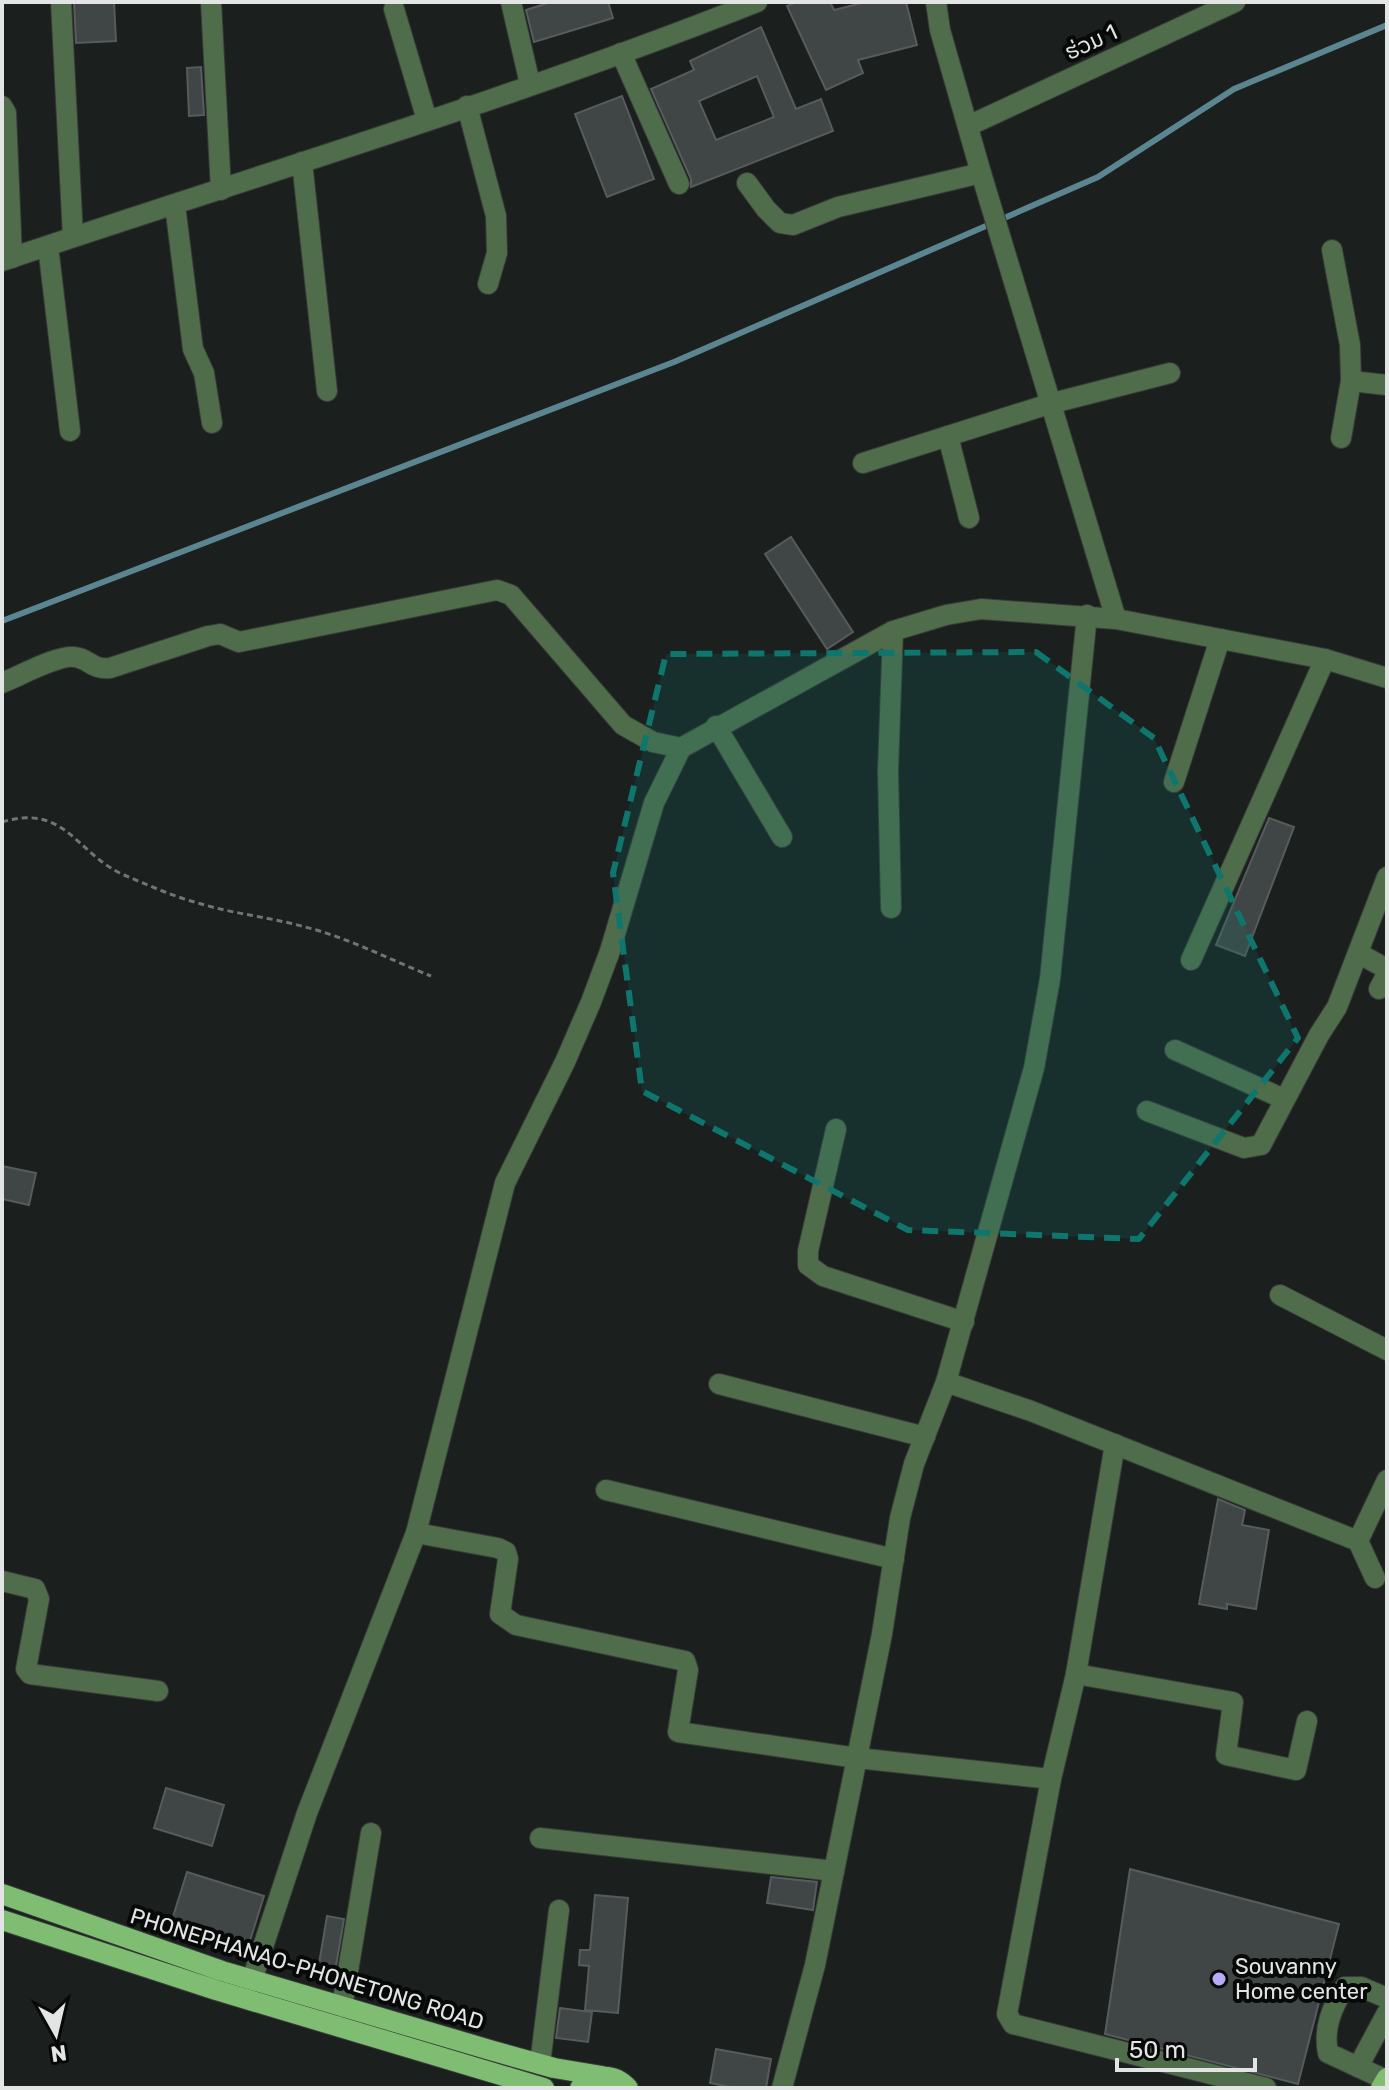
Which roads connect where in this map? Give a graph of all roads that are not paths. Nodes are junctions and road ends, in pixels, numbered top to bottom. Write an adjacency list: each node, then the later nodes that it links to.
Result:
1 (61, 2): 20 (street)
2 (211, 2): 18 (street)
3 (511, 2): 9 (street)
4 (757, 2): 8 (street)
5 (936, 2): 13 (street)
6 (1235, 2): 13 (street, ຮ່ວມ 1)
7 (394, 9): 12 (street)
8 (621, 53): 9 (street); 17 (street)
9 (530, 84): 11 (street)
10 (2, 106): 23 (street)
11 (467, 106): 12 (street); 24 (street)
12 (427, 120): 14 (street)
13 (968, 126): 15 (street)
14 (302, 162): 18 (street); 28 (street)
15 (984, 182): 16 (street); 29 (street)
16 (747, 183)
17 (679, 184)
18 (221, 190): 19 (street)
19 (175, 205): 20 (street); 30 (street)
20 (73, 237): 21 (street)
21 (48, 246): 23 (street); 31 (street)
22 (1332, 250): 26 (street)
23 (7, 260)
24 (488, 284)
25 (1170, 373): 29 (street)
26 (1351, 381): 27 (street); 33 (street)
27 (1387, 385)
28 (327, 391)
29 (1049, 404): 32 (street); 37 (street)
30 (212, 423)
31 (70, 431)
32 (948, 436): 34 (street); 35 (street)
33 (1341, 438)
34 (863, 463)
35 (969, 518)
36 (1087, 615): 37 (street); 38 (street); 57 (street)
37 (1116, 619): 39 (street)
38 (893, 631): 43 (street); 48 (street)
39 (1220, 639): 40 (street); 45 (street)
40 (1325, 659): 41 (street); 50 (street)
41 (1387, 678)
42 (2, 683): 44 (street)
43 (716, 726): 44 (street); 46 (street)
44 (681, 748): 65 (street)
45 (1174, 782)
46 (782, 837)
47 (1387, 877): 49 (street)
48 (891, 908)
49 (1358, 953): 51 (street); 53 (street)
50 (1191, 960)
51 (1384, 977)
52 (1175, 1050): 53 (street)
53 (1284, 1099): 54 (street)
54 (1147, 1111)
55 (836, 1129): 57 (street)
56 (1280, 1295): 58 (street)
57 (964, 1322): 59 (street)
58 (1387, 1350)
59 (946, 1382): 61 (street); 62 (street)
60 (719, 1384): 61 (street)
61 (925, 1437): 67 (street)
62 (1115, 1444): 66 (street); 70 (street)
63 (1387, 1480): 66 (street)
64 (606, 1490): 67 (street)
65 (416, 1533): 73 (street); 81 (street)
66 (1358, 1541): 68 (street)
67 (894, 1559): 73 (street)
68 (1375, 1578)
69 (2, 1581): 71 (street)
70 (1076, 1674): 72 (street); 74 (street)
71 (158, 1691)
72 (1307, 1721)
73 (857, 1758): 74 (street); 77 (street)
74 (1051, 1779): 94 (street)
75 (371, 1833): 84 (street)
76 (540, 1838): 77 (street)
77 (834, 1871): 93 (street)
78 (2, 1894): 82 (main road, PHONEPHANAO-PHONETONG ROAD)
79 (559, 1910): 86 (street)
80 (2, 1920): 82 (main road, PHONEPHANAO-PHONETONG ROAD)
81 (252, 1980): 82 (main road, PHONEPHANAO-PHONETONG ROAD); 84 (main road, PHONEPHANAO-PHONETONG ROAD)
82 (219, 1981): 91 (main road, PHONEPHANAO-PHONETONG ROAD)
83 (1387, 1998): 87 (street)
84 (342, 2007): 86 (main road, PHONEPHANAO-PHONETONG ROAD)
85 (1387, 2013): 87 (street)
86 (540, 2064): 88 (main road, PHONEPHANAO-PHONETONG ROAD)
87 (1358, 2067): 89 (street)
88 (602, 2076): 90 (main road, PHONEPHANAO-PHONETONG ROAD); 92 (main road)
89 (1384, 2082)
90 (629, 2087)
91 (544, 2088)
92 (580, 2088)
93 (782, 2088)
94 (1266, 2088)

